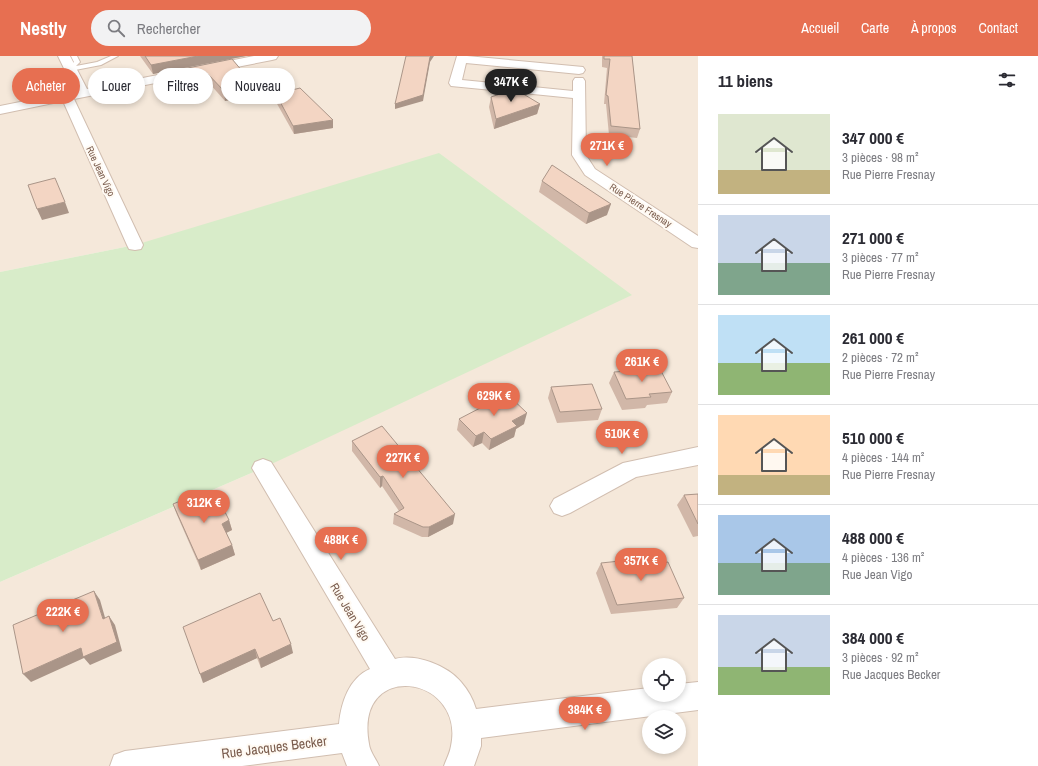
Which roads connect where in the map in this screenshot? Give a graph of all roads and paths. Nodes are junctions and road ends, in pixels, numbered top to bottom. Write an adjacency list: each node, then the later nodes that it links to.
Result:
1 (64, 56): 6 (street)
2 (74, 56): 7 (lane)
3 (115, 56): 8 (lane)
4 (272, 56): 10 (street)
5 (579, 63): 12 (street, Rue Pierre Fresnay); 12 (street, Rue Pierre Fresnay)
6 (70, 68)
7 (71, 68)
8 (75, 68)
9 (80, 88): 10 (street)
10 (83, 94): 11 (street)
11 (80, 95)
12 (579, 95): 16 (street, Rue Pierre Fresnay)
13 (31, 104): 15 (street)
14 (70, 104): 17 (street, Rue Jean Vigo)
15 (0, 110)
16 (698, 243)
17 (135, 245)
18 (698, 456): 20 (street)
19 (263, 468): 21 (street, Rue Jean Vigo)
20 (562, 506)
21 (388, 674): 23 (street); 24 (street)
22 (698, 696): 23 (street)
23 (468, 725): 27 (street)
24 (352, 737): 25 (street, Rue Jacques Becker); 26 (street)
25 (125, 766)
26 (364, 766)
27 (459, 766)

